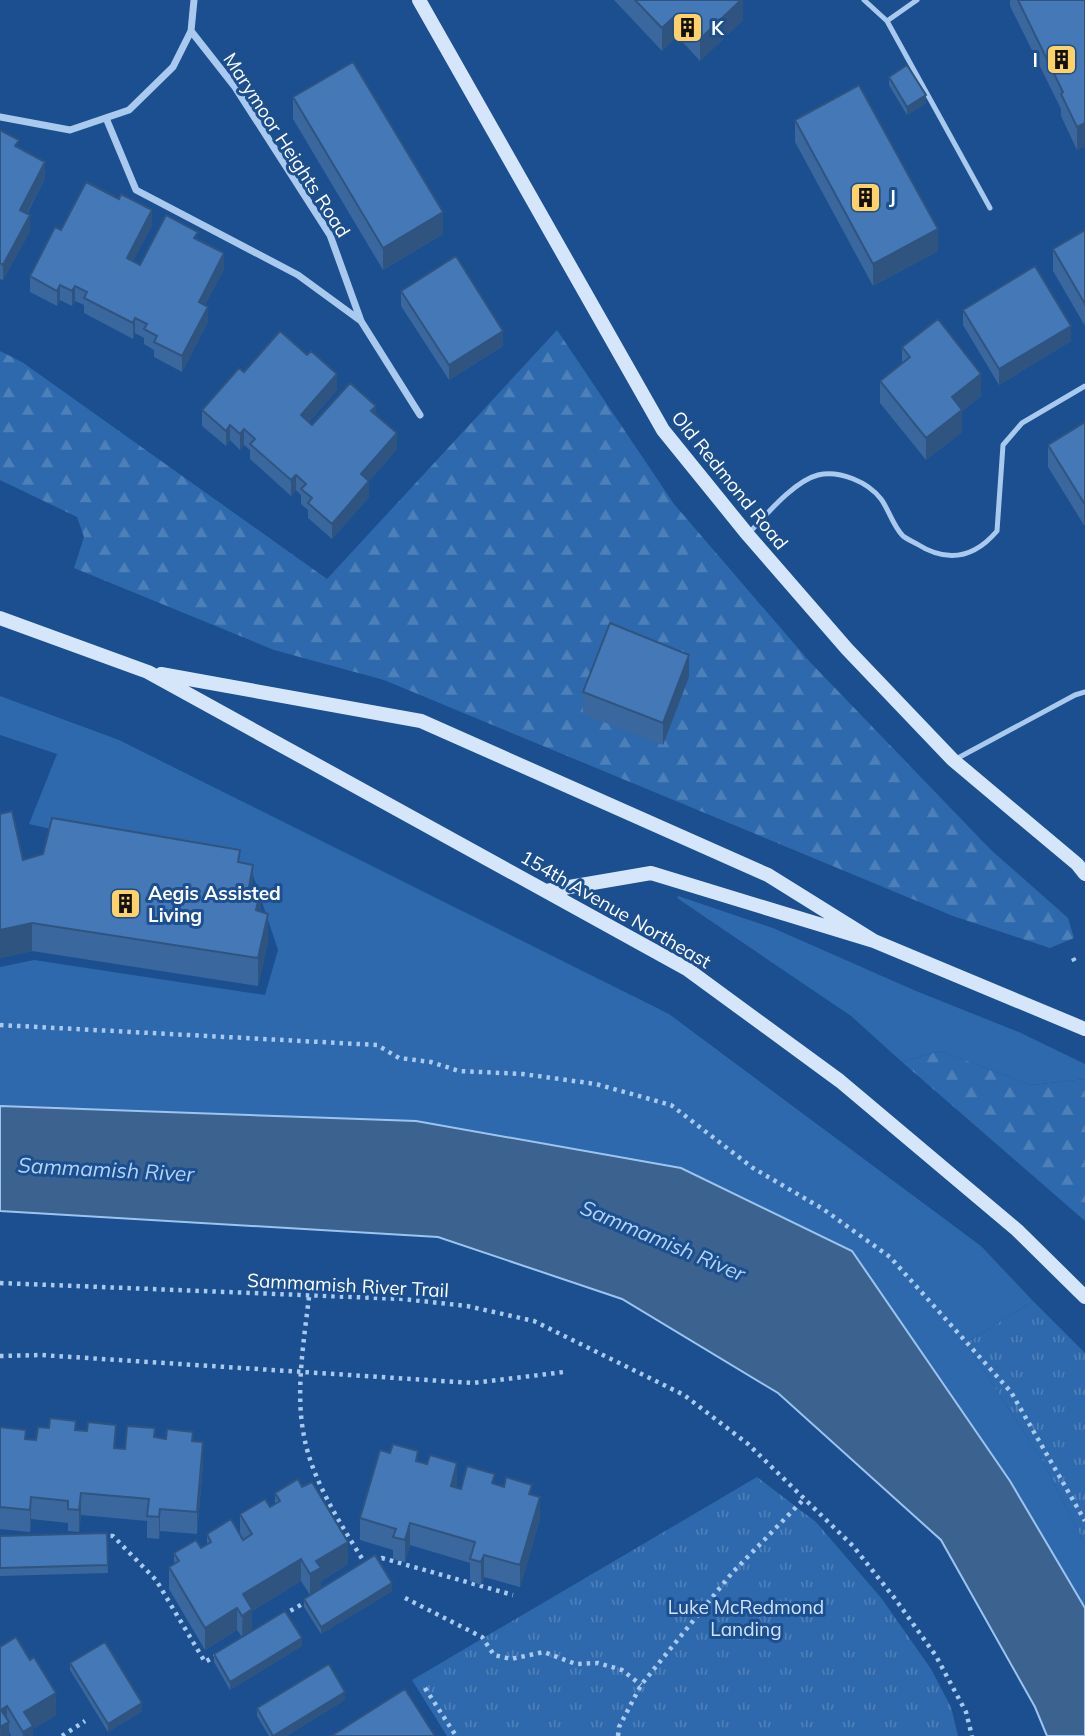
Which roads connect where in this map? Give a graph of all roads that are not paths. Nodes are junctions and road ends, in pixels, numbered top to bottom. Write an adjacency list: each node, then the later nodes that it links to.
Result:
1 (194, 0): 6 (street)
2 (419, 0): 13 (main road, Old Redmond Road)
3 (864, 0): 5 (lane)
4 (917, 0): 5 (lane)
5 (887, 21): 9 (lane)
6 (191, 31): 8 (street); 10 (street, Marymoor Heights Road)
7 (0, 117): 8 (street)
8 (106, 118): 10 (street, Marymoor Heights Road)
9 (989, 208)
10 (361, 321): 12 (street, Marymoor Heights Road)
11 (1085, 386): 13 (lane)
12 (420, 415)
13 (748, 535): 17 (main road, Old Redmond Road)
14 (0, 618): 15 (main road)
15 (148, 672): 19 (main road, 154th Avenue Northeast); 20 (main road)
16 (1085, 692): 17 (lane)
17 (953, 760): 18 (main road, Old Redmond Road)
18 (1085, 874)
19 (546, 891): 20 (main road); 22 (main road, 154th Avenue Northeast)
20 (874, 941): 21 (main road)
21 (1085, 1029)
22 (1085, 1297)

